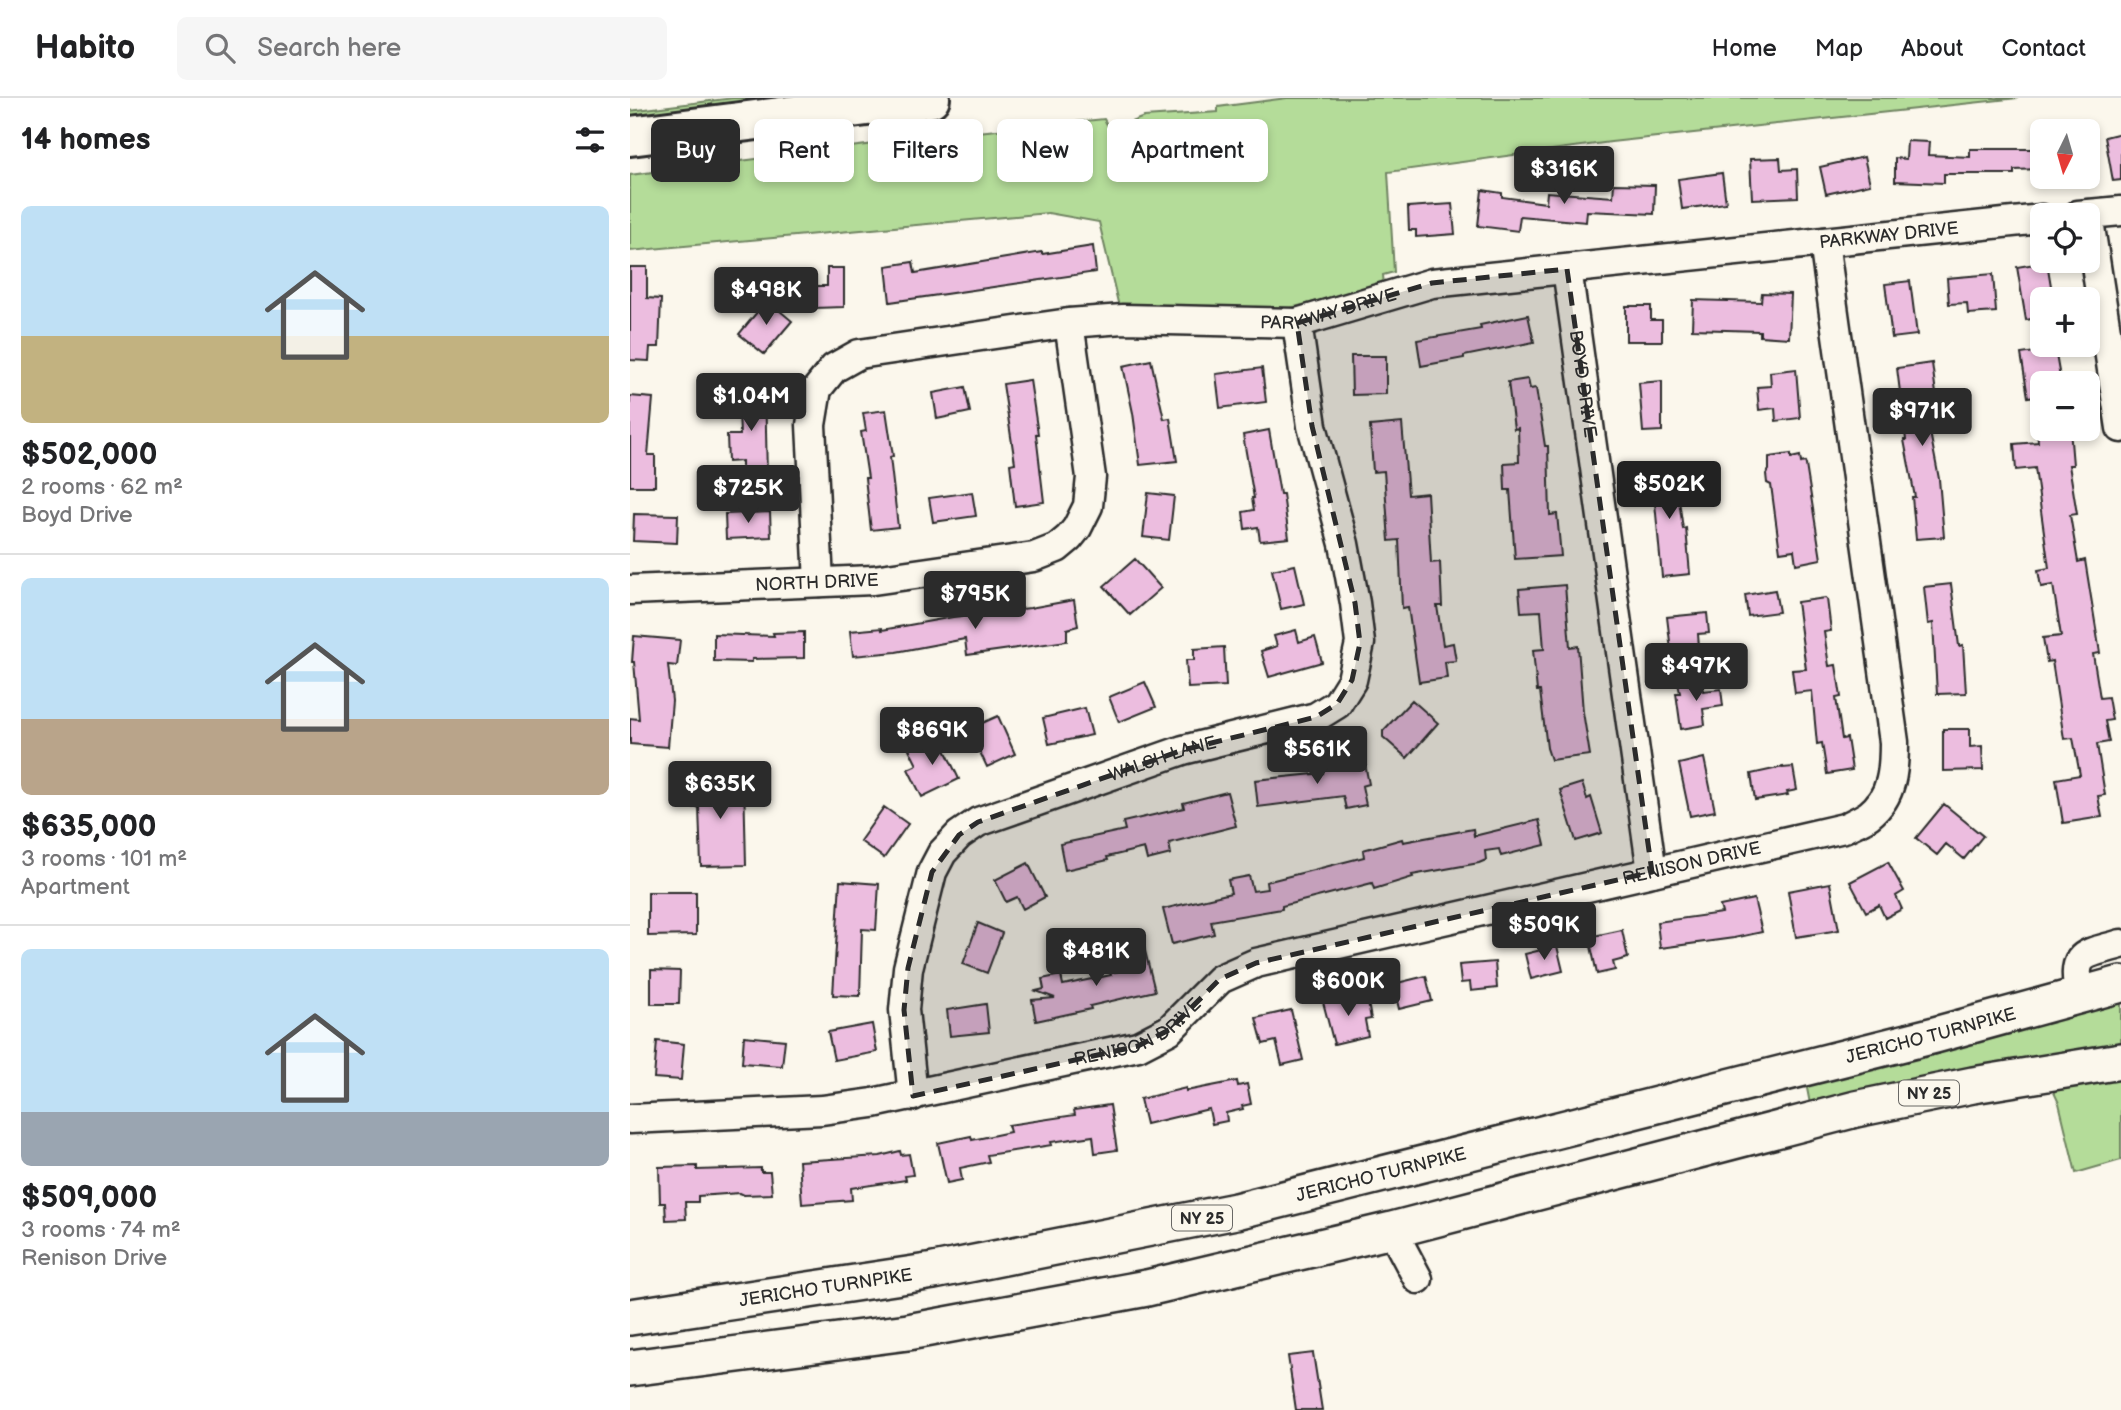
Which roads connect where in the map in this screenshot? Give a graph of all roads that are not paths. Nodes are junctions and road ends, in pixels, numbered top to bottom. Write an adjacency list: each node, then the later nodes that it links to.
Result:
1 (930, 98): 2 (highway)
2 (630, 136)
3 (2121, 211): 4 (street)
4 (2100, 213)
5 (2030, 220): 6 (street, PARKWAY DRIVE)
6 (1824, 242): 7 (street, PARKWAY DRIVE); 14 (street, RENISON DRIVE)
7 (1567, 269): 10 (street, PARKWAY DRIVE); 14 (street, BOYD DRIVE)
8 (2093, 273): 11 (street)
9 (1069, 323): 10 (street, PARKWAY DRIVE); 12 (street, PARKWAY DRIVE); 12 (street, NORTH DRIVE)
10 (1297, 323): 20 (street, WALSH LANE)
11 (2121, 428)
12 (819, 582): 13 (street, NORTH DRIVE)
13 (630, 590)
14 (1652, 872): 20 (street, RENISON DRIVE)
15 (2121, 944): 17 (street)
16 (2121, 984): 17 (main road, JERICHO TURNPIKE / NY 25)
17 (2080, 996): 19 (main road, JERICHO TURNPIKE / NY 25)
18 (2121, 1061): 22 (main road, NY 25)
19 (1765, 1077): 22 (main road); 25 (main road, JERICHO TURNPIKE / NY 25)
20 (913, 1096): 21 (street, RENISON DRIVE)
21 (630, 1119)
22 (1776, 1128): 23 (main road, NY 25)
23 (1392, 1230): 24 (street); 26 (main road, NY 25)
24 (1418, 1279)
25 (630, 1317)
26 (630, 1368)

